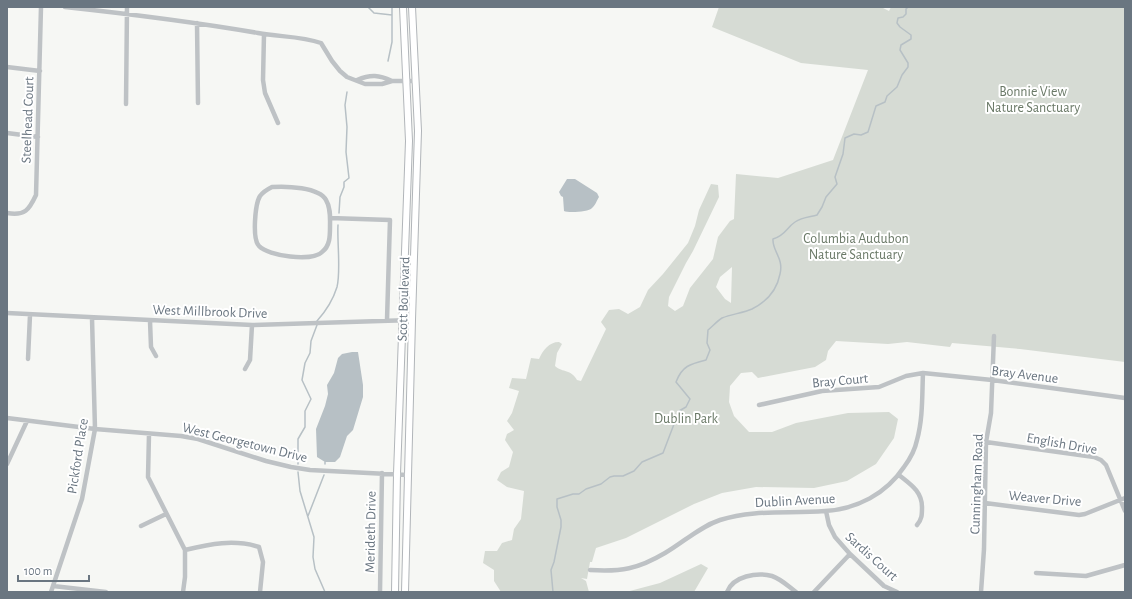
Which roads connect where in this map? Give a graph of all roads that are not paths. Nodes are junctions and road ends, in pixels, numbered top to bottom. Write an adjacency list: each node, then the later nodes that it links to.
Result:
1 (41, 7): 10 (street, Steelhead Court)
2 (65, 7): 6 (street)
3 (127, 7): 6 (street)
4 (403, 7): 13 (main road, Scott Boulevard)
5 (412, 7): 14 (main road, Scott Boulevard)
6 (127, 14): 7 (street); 16 (street)
7 (197, 23): 8 (street); 15 (street)
8 (264, 34): 11 (street); 17 (street)
9 (7, 67): 10 (street)
10 (40, 71): 19 (street, Steelhead Court)
11 (357, 80): 12 (street); 12 (street)
12 (392, 81): 13 (street)
13 (407, 81): 14 (street); 26 (main road, Scott Boulevard)
14 (416, 81): 27 (main road, Scott Boulevard)
15 (198, 103)
16 (126, 104)
17 (278, 123)
18 (7, 133): 19 (street)
19 (38, 137): 20 (street, Steelhead Court)
20 (7, 213)
21 (330, 218): 21 (street); 25 (street)
22 (7, 314): 23 (street, West Millbrook Drive)
23 (30, 315): 24 (street, West Millbrook Drive); 32 (street)
24 (92, 318): 28 (street, West Millbrook Drive); 40 (street, Pickford Place)
25 (387, 320): 26 (street, West Millbrook Drive); 29 (street, West Millbrook Drive)
26 (403, 320): 27 (street, West Millbrook Drive); 45 (main road, Scott Boulevard)
27 (412, 320): 47 (main road, Scott Boulevard)
28 (150, 321): 29 (street, West Millbrook Drive); 31 (street)
29 (252, 325): 33 (street)
30 (994, 336): 35 (street, Cunningham Road)
31 (156, 356)
32 (28, 359)
33 (245, 369)
34 (923, 373): 35 (street, Bray Avenue); 37 (street, Bray Court); 46 (street, Dublin Avenue)
35 (992, 380): 36 (street, Bray Avenue); 42 (street, Cunningham Road)
36 (1125, 398)
37 (759, 405)
38 (7, 418): 39 (street, West Georgetown Drive)
39 (27, 421): 40 (street, West Georgetown Drive); 43 (street)
40 (95, 429): 41 (street, West Georgetown Drive); 60 (street, Pickford Place)
41 (149, 434): 44 (street, West Georgetown Drive); 52 (street)
42 (986, 442): 48 (street, English Drive); 49 (street, Cunningham Road)
43 (7, 464)
44 (382, 473): 45 (street, West Georgetown Drive); 65 (street, Merideth Drive)
45 (397, 474): 47 (street, West Georgetown Drive); 66 (main road, Scott Boulevard)
46 (899, 474): 50 (street, Dublin Avenue); 53 (street)
47 (407, 475): 67 (main road, Scott Boulevard)
48 (1123, 499): 49 (street, Weaver Drive); 51 (street, English Drive)
49 (985, 503): 72 (street, Cunningham Road)
50 (826, 511): 56 (street, Sardis Court); 58 (street, Dublin Avenue)
51 (1125, 511)
52 (166, 514): 54 (street); 55 (street)
53 (917, 525)
54 (141, 526)
55 (185, 550): 63 (street); 64 (street)
56 (850, 554): 70 (street); 71 (street, Sardis Court)
57 (1125, 565): 59 (street)
58 (590, 570)
59 (1036, 573)
60 (53, 586): 61 (street, Pickford Place); 62 (street)
61 (51, 592)
62 (106, 592)
63 (183, 592)
64 (260, 592)
65 (380, 592)
66 (395, 592)
67 (405, 592)
68 (727, 592): 69 (street)
69 (796, 592)
70 (814, 592)
71 (897, 592)
72 (981, 592)

